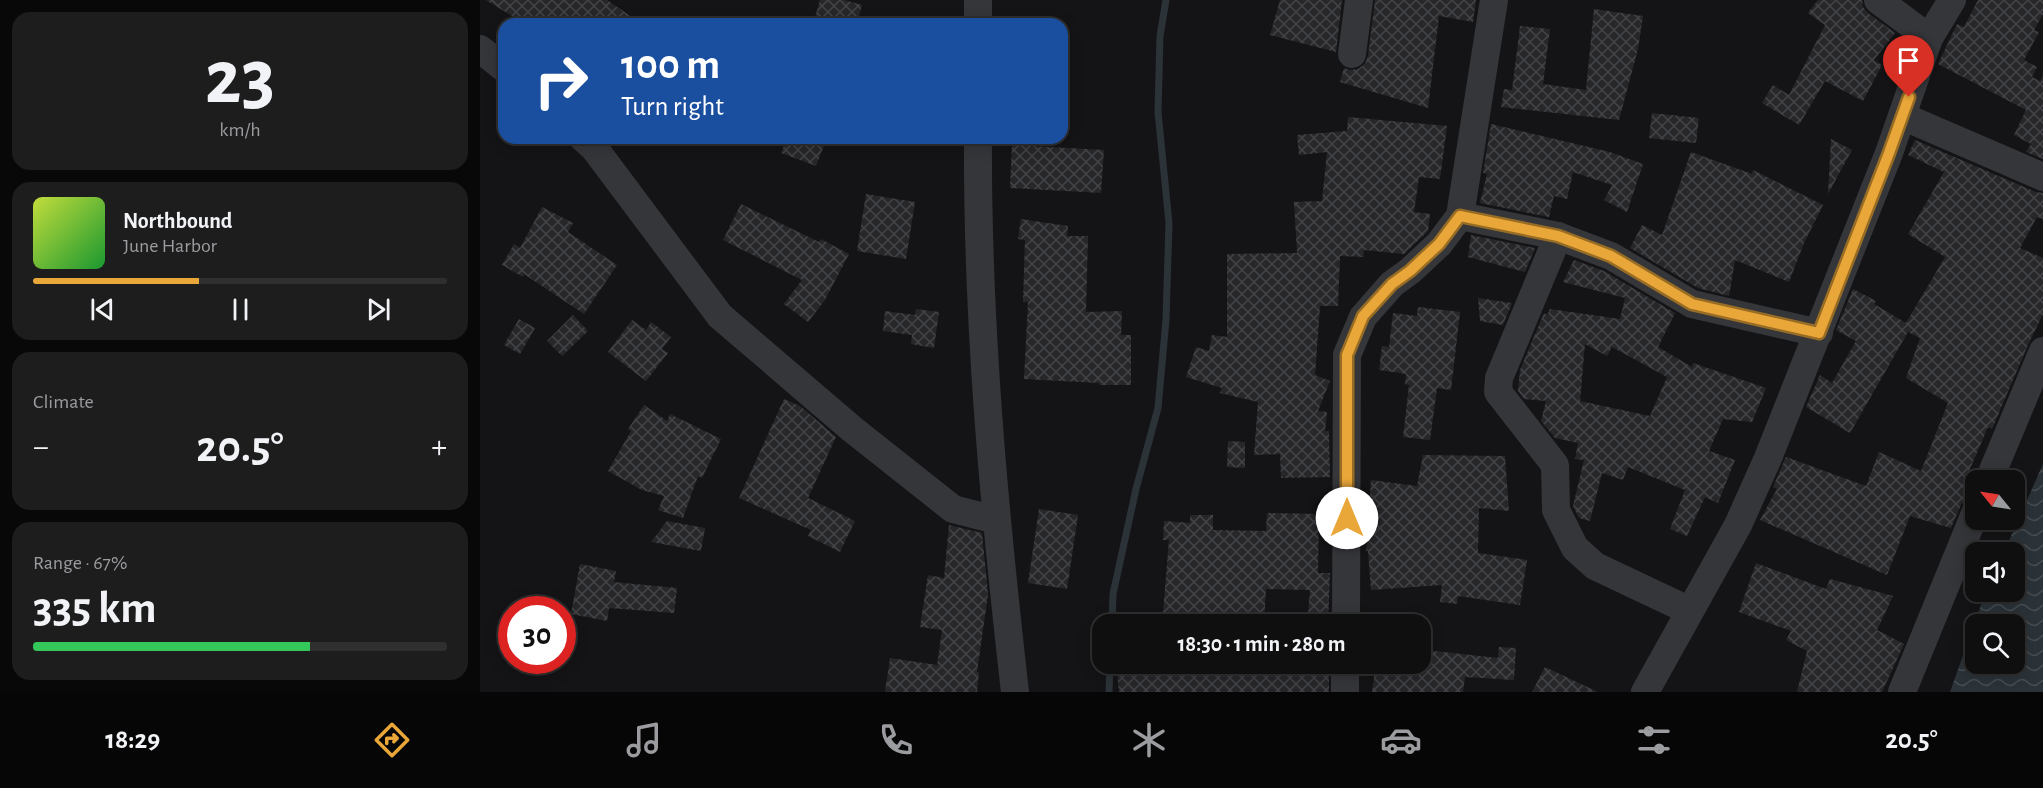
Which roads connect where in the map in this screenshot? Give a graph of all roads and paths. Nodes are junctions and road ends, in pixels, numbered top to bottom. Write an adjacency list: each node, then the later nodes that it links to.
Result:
1 (978, 0): 6 (street)
2 (1359, 0): 9 (street)
3 (1494, 0): 15 (street)
4 (1878, 0): 7 (street)
5 (1952, 0): 7 (street)
6 (978, 18)
7 (1929, 38): 11 (street)
8 (480, 49): 10 (street)
9 (1352, 54)
10 (498, 63)
11 (1902, 116): 14 (street); 17 (street)
12 (590, 144): 20 (street)
13 (978, 144): 20 (street)
14 (2043, 177)
15 (1460, 216): 16 (street); 23 (street)
16 (1558, 236): 17 (street); 22 (street)
17 (1819, 333): 22 (street)
18 (2043, 351): 19 (street)
19 (1993, 470)
20 (996, 520): 25 (street)
21 (1968, 530): 28 (street)
22 (1688, 610): 27 (street)
23 (1346, 614)
24 (1345, 674): 26 (street)
25 (1015, 692)
26 (1345, 692)
27 (1644, 692)
28 (1902, 692)

